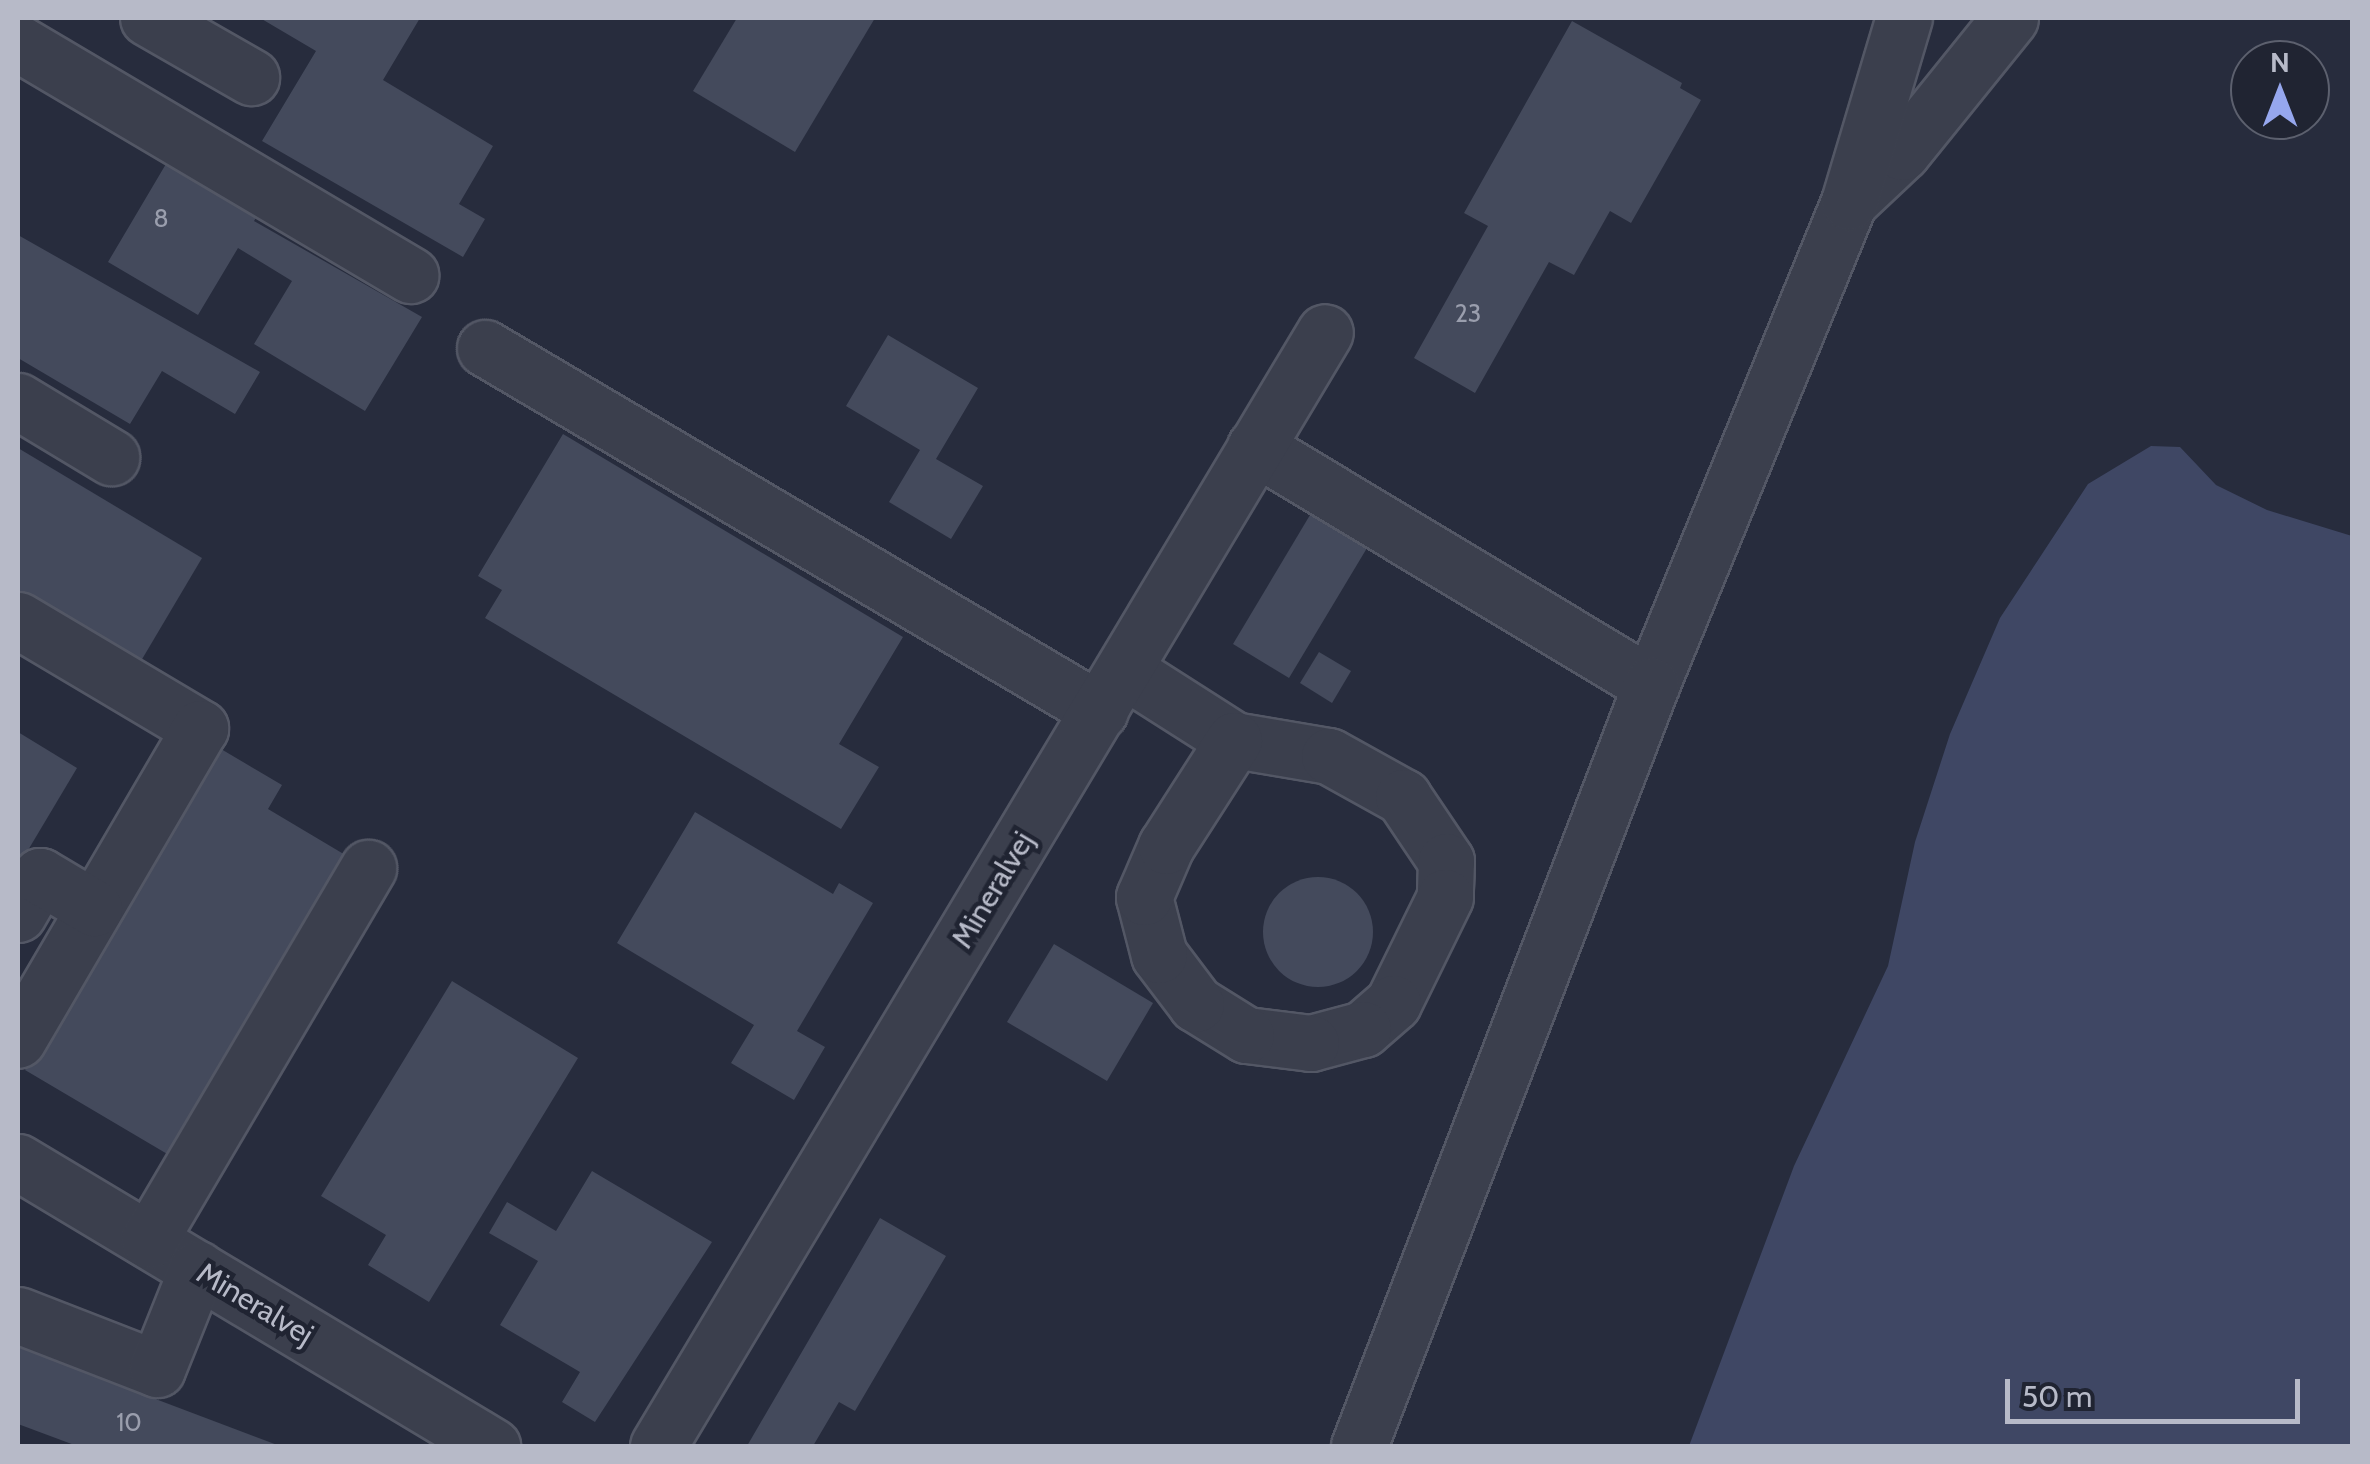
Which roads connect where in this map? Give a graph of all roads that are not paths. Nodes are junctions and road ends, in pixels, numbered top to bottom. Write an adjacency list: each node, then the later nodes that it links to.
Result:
1 (148, 18): 5 (street)
2 (1904, 18): 6 (street)
3 (2010, 18): 6 (street)
4 (18, 43): 7 (street)
5 (251, 77)
6 (1849, 202): 14 (street)
7 (410, 275)
8 (1325, 332): 11 (street, Mineralvej)
9 (485, 348): 15 (street)
10 (18, 401): 12 (street)
11 (1255, 448): 14 (street); 15 (street, Mineralvej)
12 (111, 457)
13 (18, 620): 18 (street)
14 (1650, 685): 27 (street)
15 (1112, 691): 16 (street); 26 (street, Mineralvej)
16 (1234, 740): 16 (street)
17 (368, 868): 22 (street)
18 (94, 908): 19 (street); 20 (street)
19 (18, 914)
20 (18, 1040)
21 (20, 1170): 22 (street, Mineralvej)
22 (149, 1240): 23 (street, Mineralvej)
23 (197, 1269): 24 (street); 25 (street, Mineralvej)
24 (18, 1316)
25 (492, 1446)
26 (658, 1446)
27 (1358, 1446)

